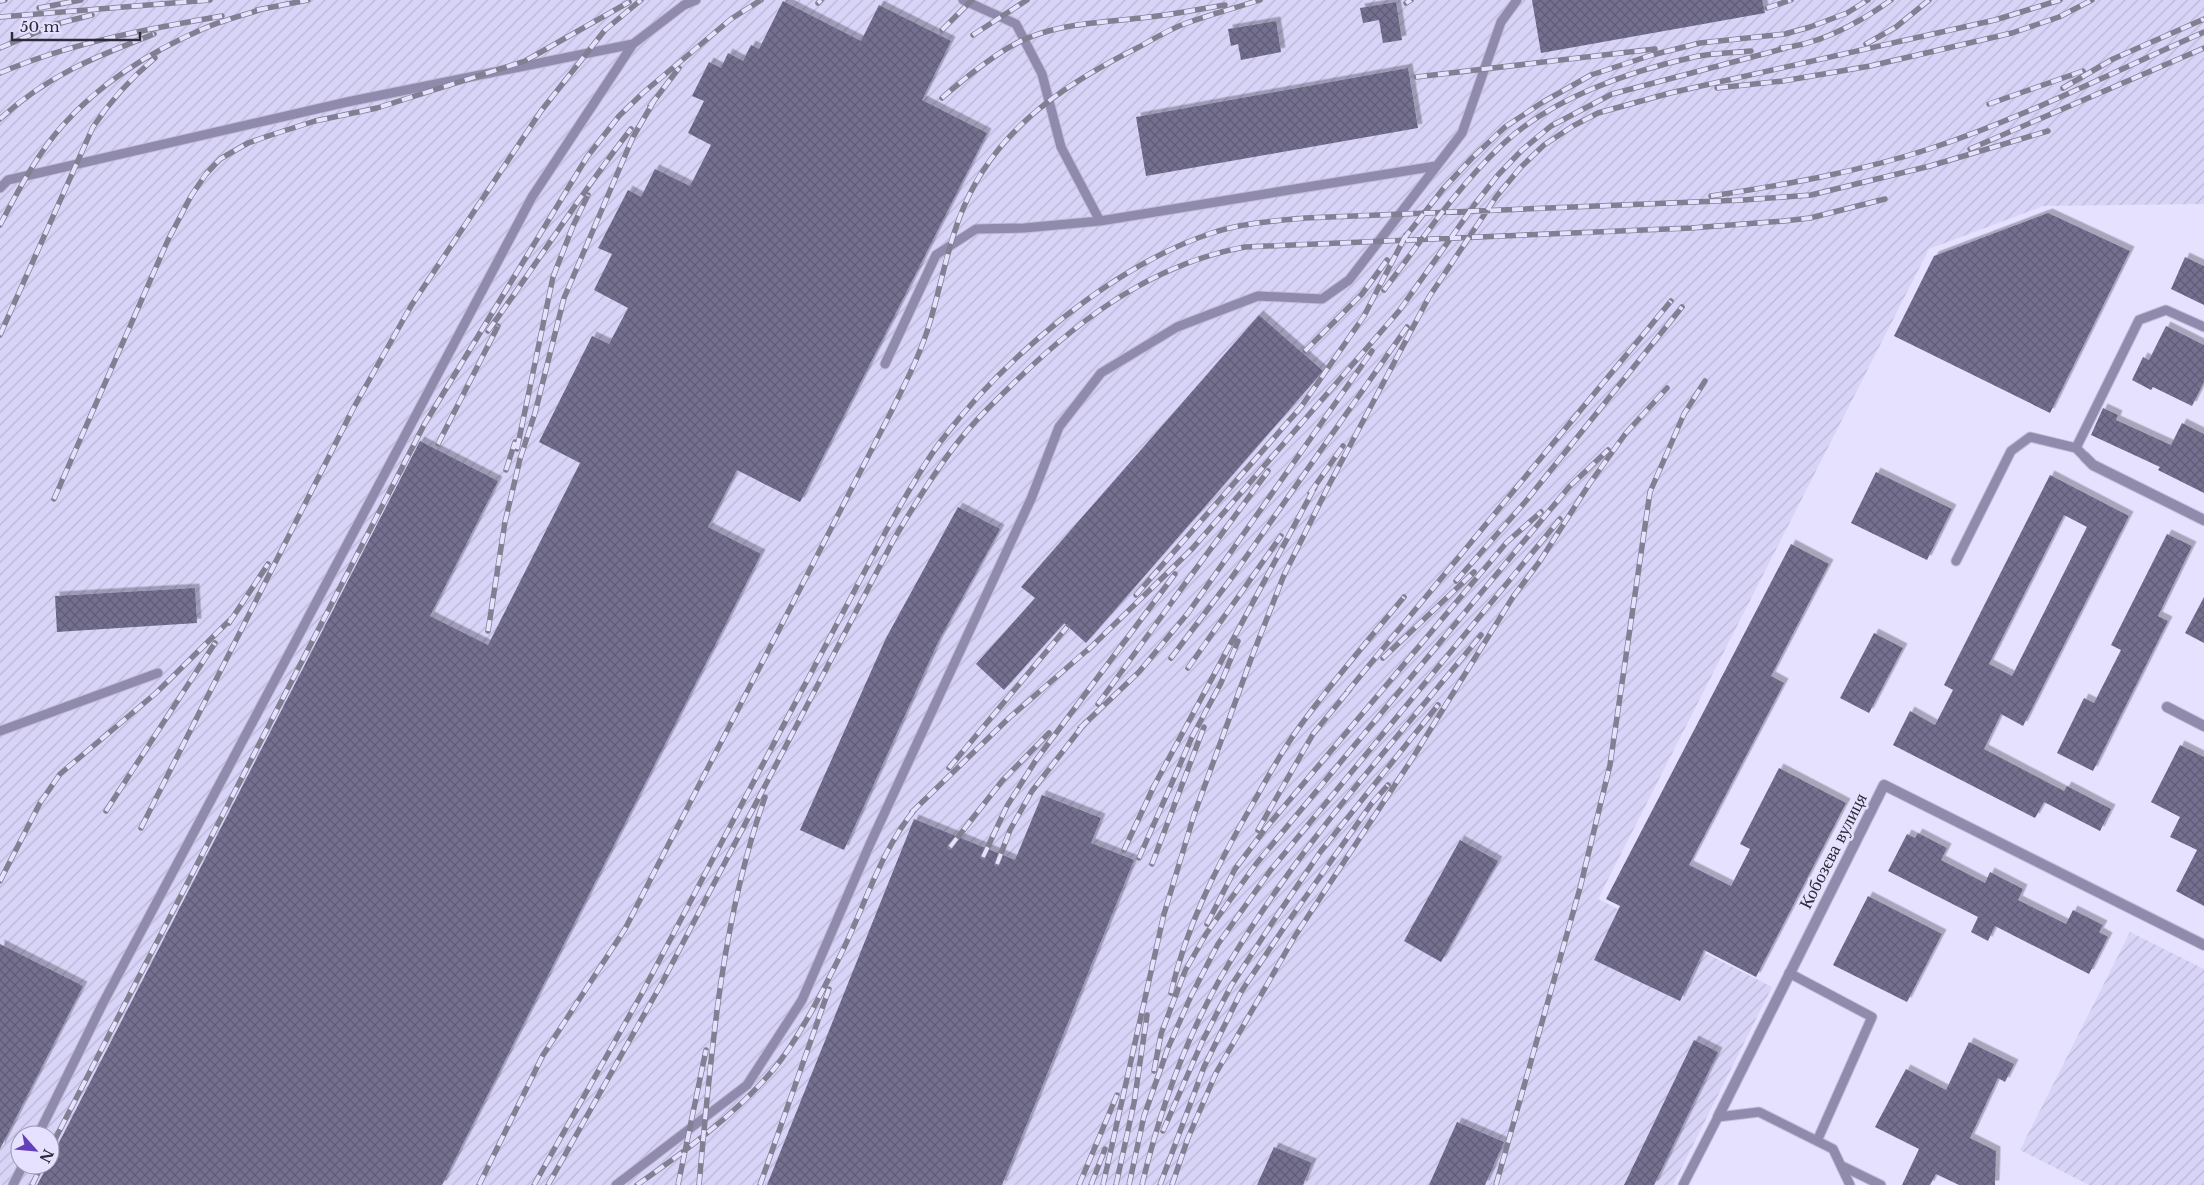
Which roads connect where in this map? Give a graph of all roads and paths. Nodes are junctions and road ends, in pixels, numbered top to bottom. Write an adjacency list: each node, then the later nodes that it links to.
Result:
1 (696, 0): 4 (lane)
2 (963, 0): 7 (lane)
3 (1518, 0): 5 (lane)
4 (633, 44): 6 (lane); 21 (lane)
5 (1436, 166): 7 (lane); 24 (lane)
6 (0, 188)
7 (1100, 221): 9 (lane)
8 (2204, 327): 10 (lane)
9 (885, 364)
10 (2076, 448): 11 (lane); 13 (lane)
11 (2085, 457): 12 (street)
12 (2204, 520)
13 (1956, 560)
14 (158, 673): 17 (lane)
15 (2167, 707): 16 (street)
16 (2204, 726)
17 (0, 731)
18 (2204, 945): 19 (street, Кобозєва вулиця)
19 (1790, 973): 20 (street, Кобозєва вулиця); 22 (lane)
20 (1718, 1117): 22 (lane); 25 (lane)
21 (43, 1125)
22 (1817, 1141): 23 (lane)
23 (1842, 1166): 26 (lane); 27 (lane)
24 (616, 1185)
25 (1683, 1185)
26 (1850, 1185)
27 (1881, 1185)

